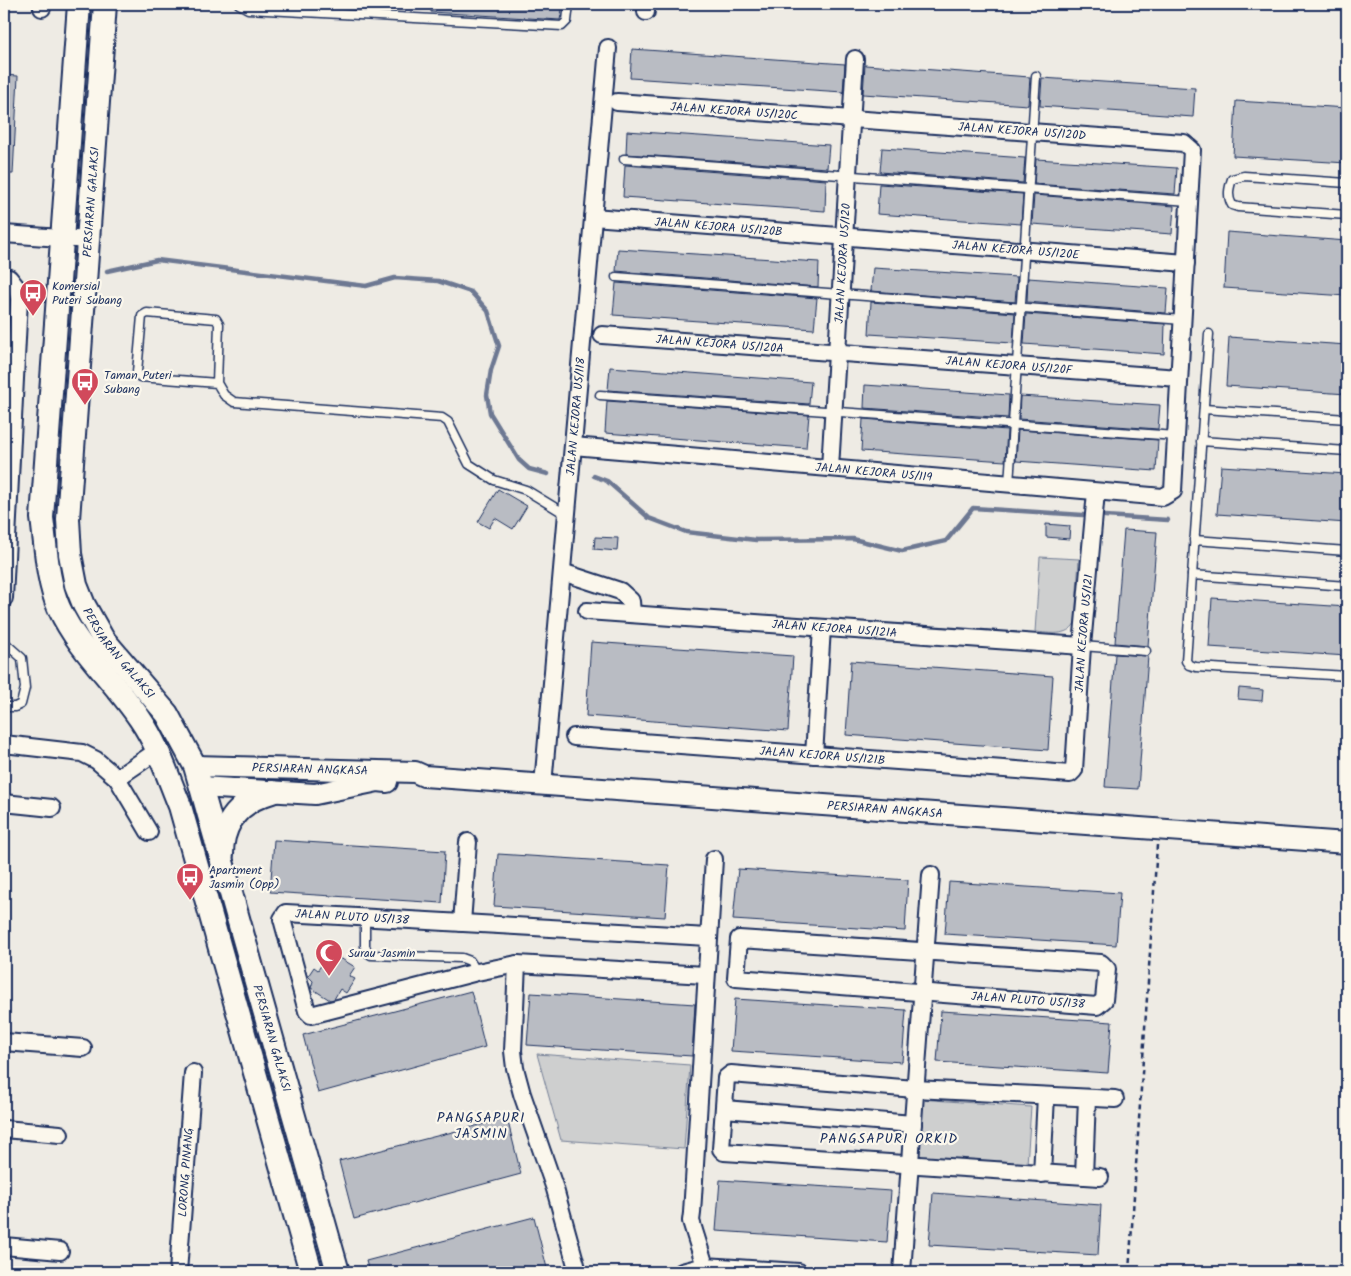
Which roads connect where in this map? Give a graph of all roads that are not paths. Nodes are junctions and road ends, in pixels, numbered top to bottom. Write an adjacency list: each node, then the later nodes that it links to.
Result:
1 (79, 4): 20 (main road, PERSIARAN GALAKSI)
2 (105, 4): 21 (main road, PERSIARAN GALAKSI)
3 (239, 4): 4 (lane)
4 (569, 4)
5 (608, 48): 17 (street, JALAN KEJORA U5/118)
6 (855, 59): 9 (street, JALAN KEJORA U5/120)
7 (1036, 76): 10 (lane)
8 (617, 102): 9 (street, JALAN KEJORA U5/120C)
9 (852, 119): 10 (street, JALAN KEJORA U5/120D); 12 (street, JALAN KEJORA U5/120)
10 (1032, 132): 14 (lane); 15 (street, JALAN KEJORA U5/120D)
11 (624, 159): 12 (lane)
12 (848, 176): 14 (lane); 19 (street, JALAN KEJORA U5/120)
13 (1347, 183): 16 (lane)
14 (1028, 189): 15 (lane); 22 (lane)
15 (1189, 201): 23 (street)
16 (1347, 215)
17 (593, 217): 19 (street, JALAN KEJORA U5/120B); 42 (street, JALAN KEJORA U5/118)
18 (4, 234): 20 (street)
19 (844, 237): 22 (street, JALAN KEJORA U5/120E); 26 (street, JALAN KEJORA U5/120)
20 (62, 238): 21 (street); 63 (main road, PERSIARAN GALAKSI)
21 (89, 240): 71 (main road, PERSIARAN GALAKSI)
22 (1024, 251): 23 (street, JALAN KEJORA U5/120E); 27 (lane)
23 (1186, 263): 28 (street)
24 (616, 277): 26 (lane)
25 (4, 278): 47 (street)
26 (841, 294): 27 (lane); 31 (street, JALAN KEJORA U5/120)
27 (1020, 308): 28 (lane); 32 (lane)
28 (1183, 320): 33 (street)
29 (1209, 334): 36 (lane)
30 (602, 335): 31 (street, JALAN KEJORA U5/120A)
31 (837, 354): 32 (street, JALAN KEJORA U5/120F); 37 (street, JALAN KEJORA U5/120)
32 (1017, 366): 33 (street, JALAN KEJORA U5/120F); 39 (lane)
33 (1179, 378): 40 (street)
34 (217, 383): 34 (lane); 48 (lane)
35 (600, 395): 37 (lane)
36 (1204, 408): 38 (lane); 41 (lane)
37 (833, 412): 39 (lane); 44 (street, JALAN KEJORA U5/120)
38 (1347, 419)
39 (1013, 424): 40 (lane); 45 (lane)
40 (1176, 436): 46 (street, JALAN KEJORA U5/119)
41 (1201, 441): 43 (lane); 49 (lane)
42 (573, 446): 44 (street, JALAN KEJORA U5/119); 48 (street, JALAN KEJORA U5/118)
43 (1347, 452)
44 (830, 468): 45 (street, JALAN KEJORA U5/119)
45 (1009, 484): 46 (street, JALAN KEJORA U5/119)
46 (1096, 492): 59 (street, JALAN KEJORA U5/121)
47 (7, 498): 54 (street)
48 (567, 516): 51 (street, JALAN KEJORA U5/118)
49 (1194, 540): 50 (lane); 52 (lane)
50 (1347, 551)
51 (562, 572): 56 (street); 72 (street, JALAN KEJORA U5/118)
52 (1192, 575): 53 (lane); 61 (lane)
53 (1347, 586)
54 (4, 598)
55 (586, 611): 56 (street, JALAN KEJORA U5/121A)
56 (632, 614): 57 (street, JALAN KEJORA U5/121A)
57 (822, 628): 59 (street, JALAN KEJORA U5/121A); 67 (street)
58 (4, 642): 62 (lane)
59 (1082, 646): 60 (lane); 68 (street, JALAN KEJORA U5/121)
60 (1146, 650)
61 (1347, 676)
62 (4, 707)
63 (140, 718): 66 (main road, PERSIARAN GALAKSI); 71 (main road)
64 (574, 737): 67 (street, JALAN KEJORA U5/121B)
65 (4, 744): 70 (street)
66 (157, 751): 70 (street); 80 (main road, PERSIARAN GALAKSI)
67 (814, 755): 68 (street, JALAN KEJORA U5/121B)
68 (1070, 774)
69 (424, 776): 71 (street, PERSIARAN ANGKASA); 72 (street, PERSIARAN ANGKASA); 73 (street, PERSIARAN ANGKASA)
70 (117, 778): 76 (street)
71 (195, 778): 73 (street, PERSIARAN ANGKASA); 79 (main road, PERSIARAN GALAKSI); 80 (main road)
72 (543, 785): 78 (street, PERSIARAN ANGKASA)
73 (272, 792): 79 (main road)
74 (4, 803): 75 (street)
75 (52, 808)
76 (149, 832)
77 (468, 842): 84 (street)
78 (1347, 843)
79 (222, 858): 109 (main road, PERSIARAN GALAKSI)
80 (196, 859): 108 (main road, PERSIARAN GALAKSI)
81 (714, 859): 85 (street)
82 (932, 875): 86 (street)
83 (365, 918): 84 (street, JALAN PLUTO U5/138); 88 (lane); 88 (street, JALAN PLUTO U5/138)
84 (462, 923): 85 (street, JALAN PLUTO U5/138)
85 (708, 937): 89 (street)
86 (926, 952): 90 (street); 90 (street, JALAN PLUTO U5/138); 90 (street, JALAN PLUTO U5/138)
87 (516, 964): 88 (street, JALAN PLUTO U5/138); 89 (street, JALAN PLUTO U5/138); 110 (street)
88 (477, 972)
89 (705, 975): 106 (street)
90 (923, 992): 94 (street)
91 (4, 1042): 92 (street)
92 (83, 1048)
93 (193, 1074): 107 (street, LORONG PINANG)
94 (915, 1089): 95 (street); 98 (street); 99 (street)
95 (1046, 1096): 96 (street); 103 (street)
96 (1088, 1098): 97 (street); 103 (street)
97 (1115, 1099)
98 (724, 1109): 99 (street); 102 (street)
99 (913, 1124): 102 (street)
100 (4, 1129): 101 (street)
101 (60, 1134)
102 (910, 1166): 103 (street); 113 (street)
103 (1042, 1174)
104 (4, 1246): 105 (street)
105 (60, 1251)
106 (705, 1266): 111 (street); 112 (street)
107 (178, 1272)
108 (311, 1272)
109 (338, 1272)
110 (578, 1272)
111 (682, 1272)
112 (799, 1272)
113 (902, 1272)

